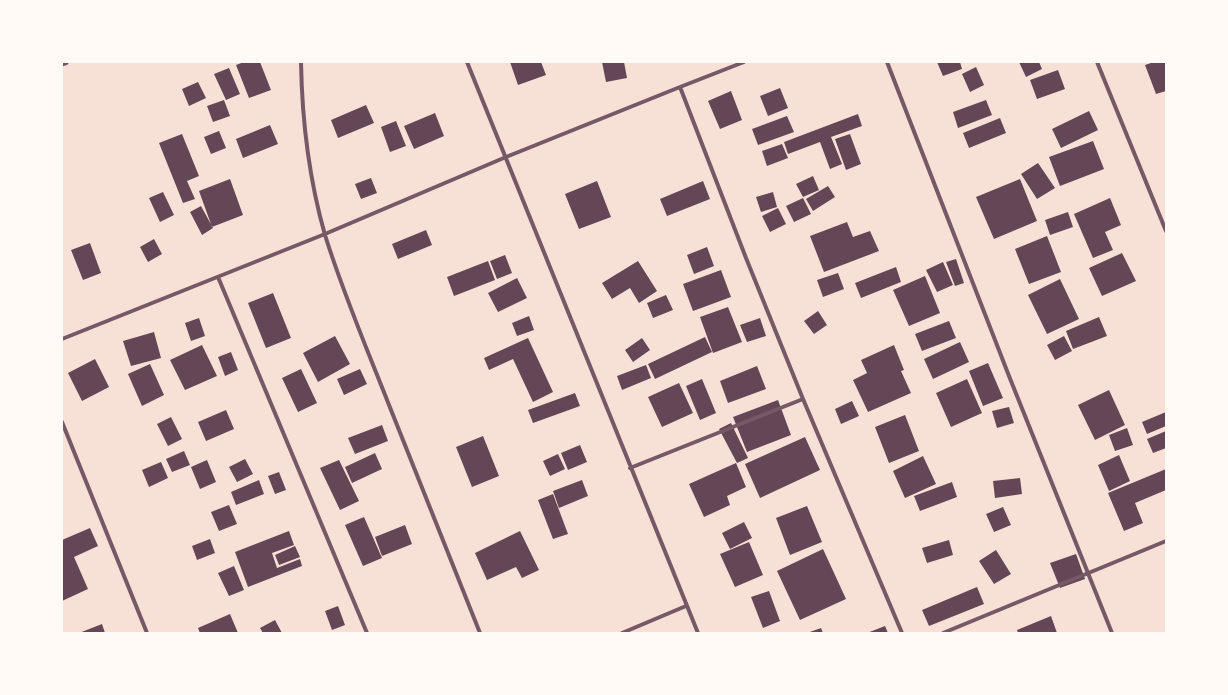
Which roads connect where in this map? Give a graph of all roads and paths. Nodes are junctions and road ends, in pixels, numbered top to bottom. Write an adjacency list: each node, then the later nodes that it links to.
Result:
1 (65, 62): 7 (street)
2 (301, 62): 11 (street)
3 (467, 62): 9 (street)
4 (744, 62): 8 (street)
5 (887, 62): 18 (street)
6 (1097, 62): 10 (street)
7 (62, 63)
8 (680, 87): 9 (street); 14 (street)
9 (506, 157): 11 (street); 16 (street)
10 (1166, 231)
11 (325, 234): 12 (street); 22 (street)
12 (218, 277): 13 (street); 21 (street)
13 (62, 339)
14 (803, 398): 16 (street); 25 (street)
15 (62, 422): 20 (street)
16 (630, 468): 19 (street)
17 (1166, 541): 18 (street)
18 (1088, 573): 26 (street); 27 (street)
19 (686, 606): 23 (street); 24 (street)
20 (147, 633)
21 (367, 633)
22 (480, 633)
23 (622, 633)
24 (698, 633)
25 (902, 633)
26 (943, 633)
27 (1112, 633)

